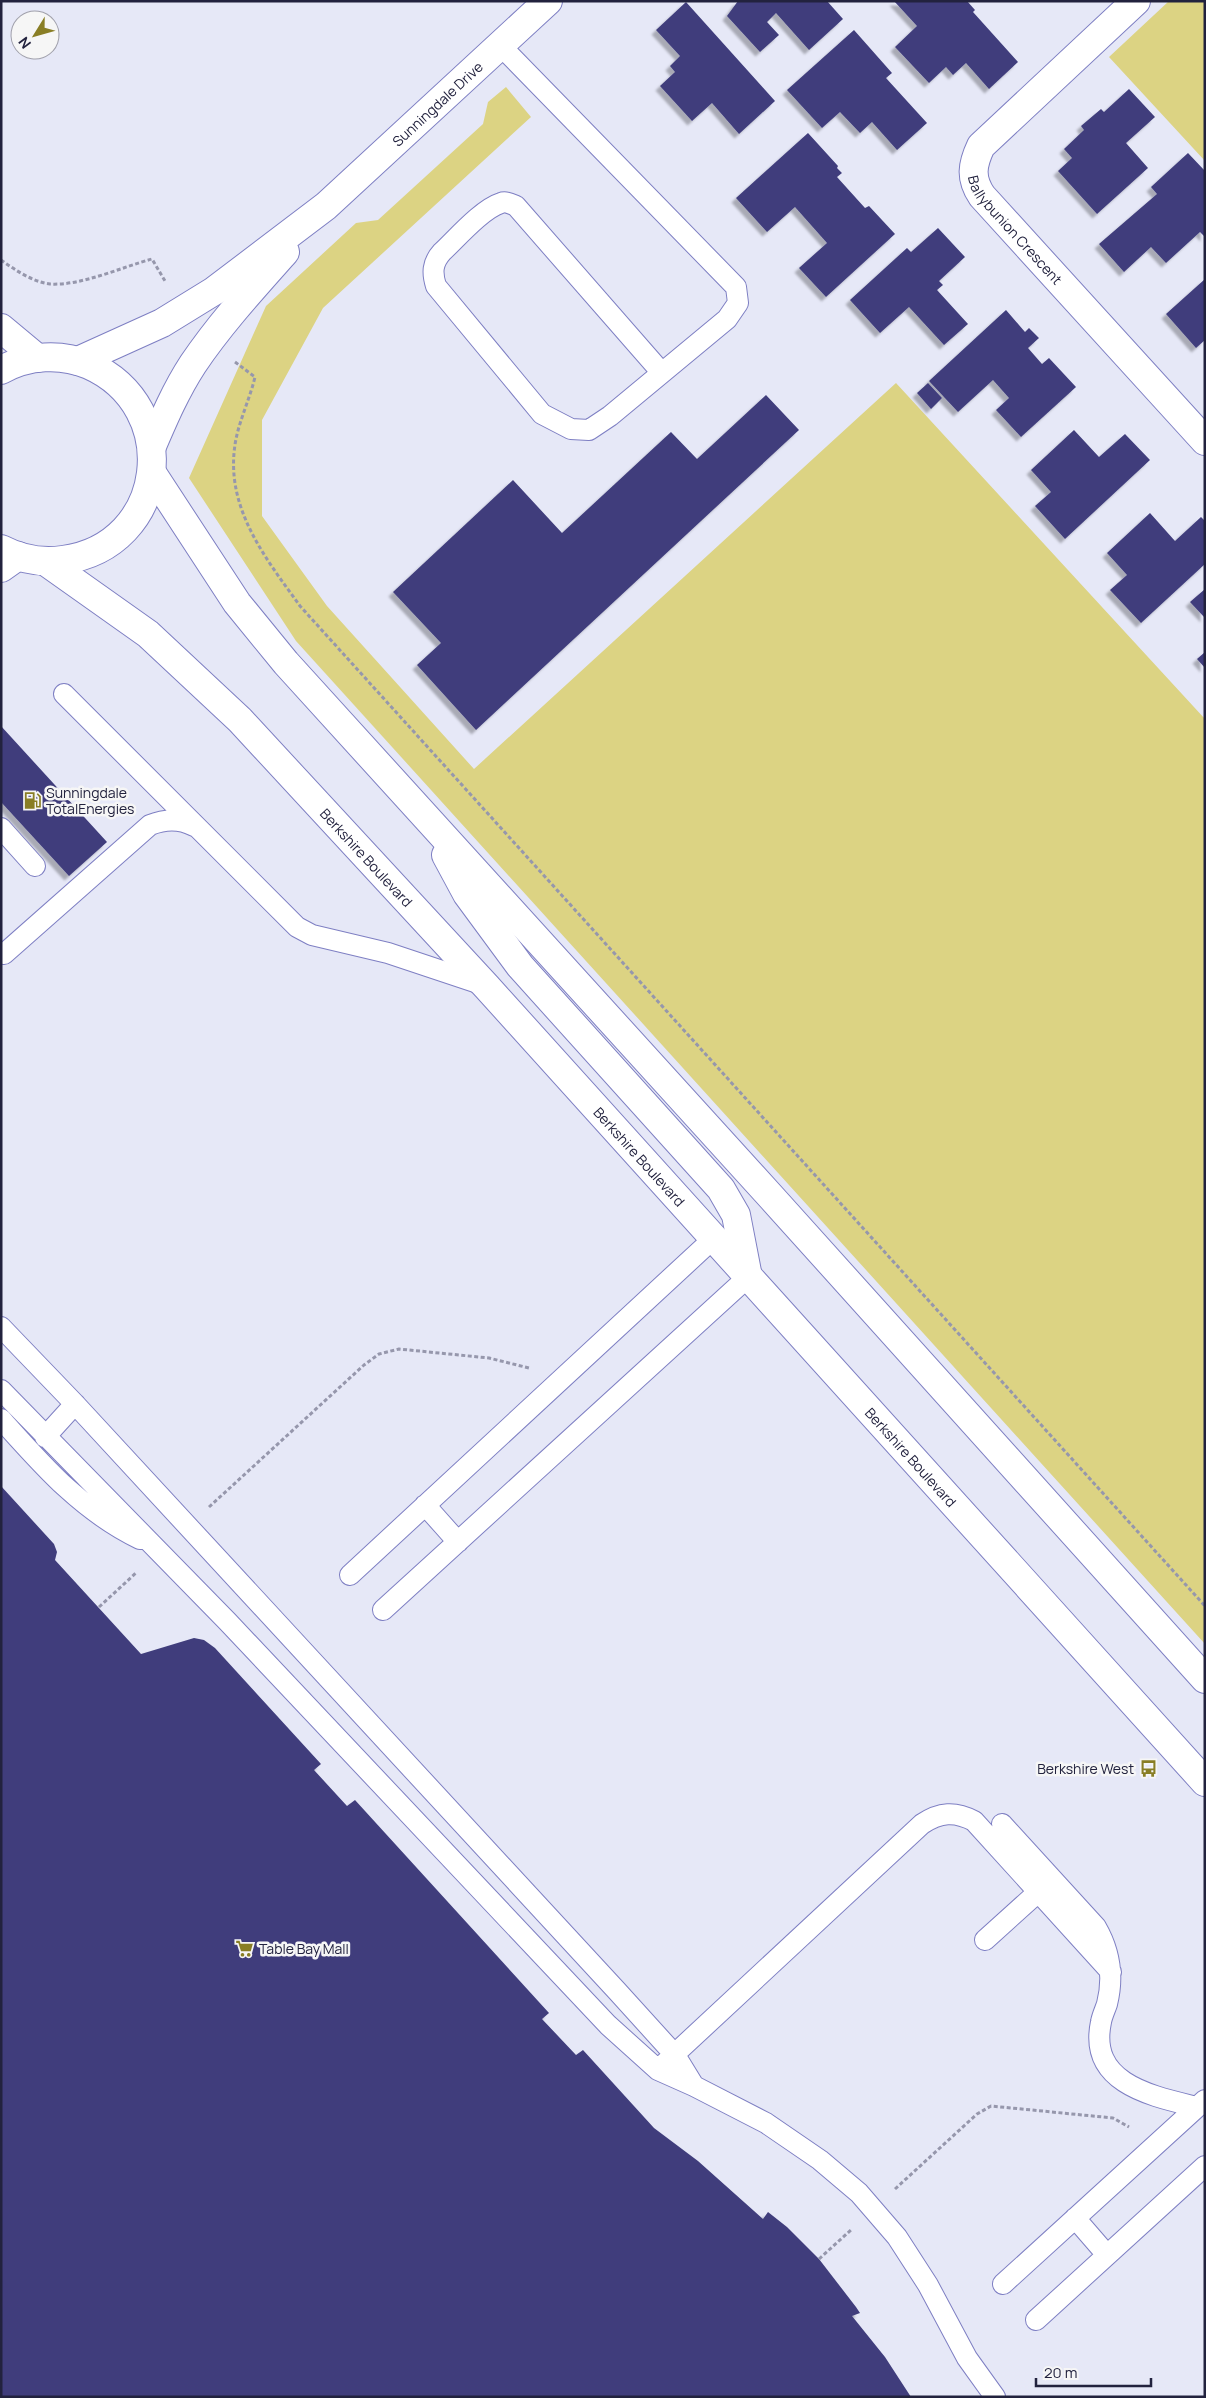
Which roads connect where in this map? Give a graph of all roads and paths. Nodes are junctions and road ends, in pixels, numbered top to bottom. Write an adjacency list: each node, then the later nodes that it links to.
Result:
1 (548, 1): 3 (street, Sunningdale Drive)
2 (1136, 1): 13 (street, Ballybunion Crescent)
3 (500, 45): 4 (street, Sunningdale Drive); 12 (lane)
4 (326, 206): 10 (street, Sunningdale Drive); 14 (street, Sunningdale Drive)
5 (1, 260): 6 (path)
6 (168, 288)
7 (1, 328): 9 (street)
8 (227, 356): 39 (path)
9 (37, 358): 10 (street); 11 (street)
10 (78, 361): 14 (street)
11 (1, 370)
12 (662, 373): 12 (lane)
13 (1205, 441)
14 (152, 446): 15 (street)
15 (152, 473): 17 (street); 19 (street)
16 (7, 558): 17 (street)
17 (45, 561): 24 (street, Berkshire Boulevard)
18 (64, 694): 21 (lane)
19 (426, 818): 26 (street); 42 (street)
20 (1, 828): 22 (lane)
21 (198, 828): 23 (lane); 24 (lane)
22 (35, 866)
23 (4, 954)
24 (486, 986): 25 (street, Berkshire Boulevard)
25 (714, 1238): 26 (street, Berkshire Boulevard); 33 (lane)
26 (748, 1276): 35 (lane); 43 (street, Berkshire Boulevard)
27 (1, 1328): 30 (lane)
28 (535, 1370): 34 (path)
29 (1, 1390): 32 (lane)
30 (75, 1404): 32 (lane); 44 (lane)
31 (1, 1419): 36 (lane)
32 (45, 1437): 36 (lane)
33 (425, 1506): 35 (lane); 38 (lane)
34 (203, 1513)
35 (458, 1542): 41 (lane)
36 (153, 1545): 45 (lane)
37 (140, 1570): 40 (path)
38 (350, 1575)
39 (1205, 1606)
40 (99, 1608)
41 (384, 1610)
42 (1205, 1679)
43 (1205, 1782)
44 (426, 1785): 45 (lane); 49 (lane)
45 (402, 1808): 50 (lane)
46 (1002, 1824): 47 (lane)
47 (1045, 1885): 48 (lane); 49 (lane); 52 (lane)
48 (985, 1940)
49 (675, 2055): 50 (lane); 51 (lane)
50 (658, 2070): 51 (lane)
51 (694, 2086): 55 (lane)
52 (1201, 2103): 56 (lane)
53 (1134, 2130): 55 (path)
54 (1205, 2166): 57 (lane)
55 (874, 2209): 58 (path); 61 (lane)
56 (1075, 2218): 57 (lane); 59 (lane)
57 (1108, 2255): 60 (lane)
58 (819, 2259)
59 (1003, 2284)
60 (1036, 2320)
61 (995, 2397)

